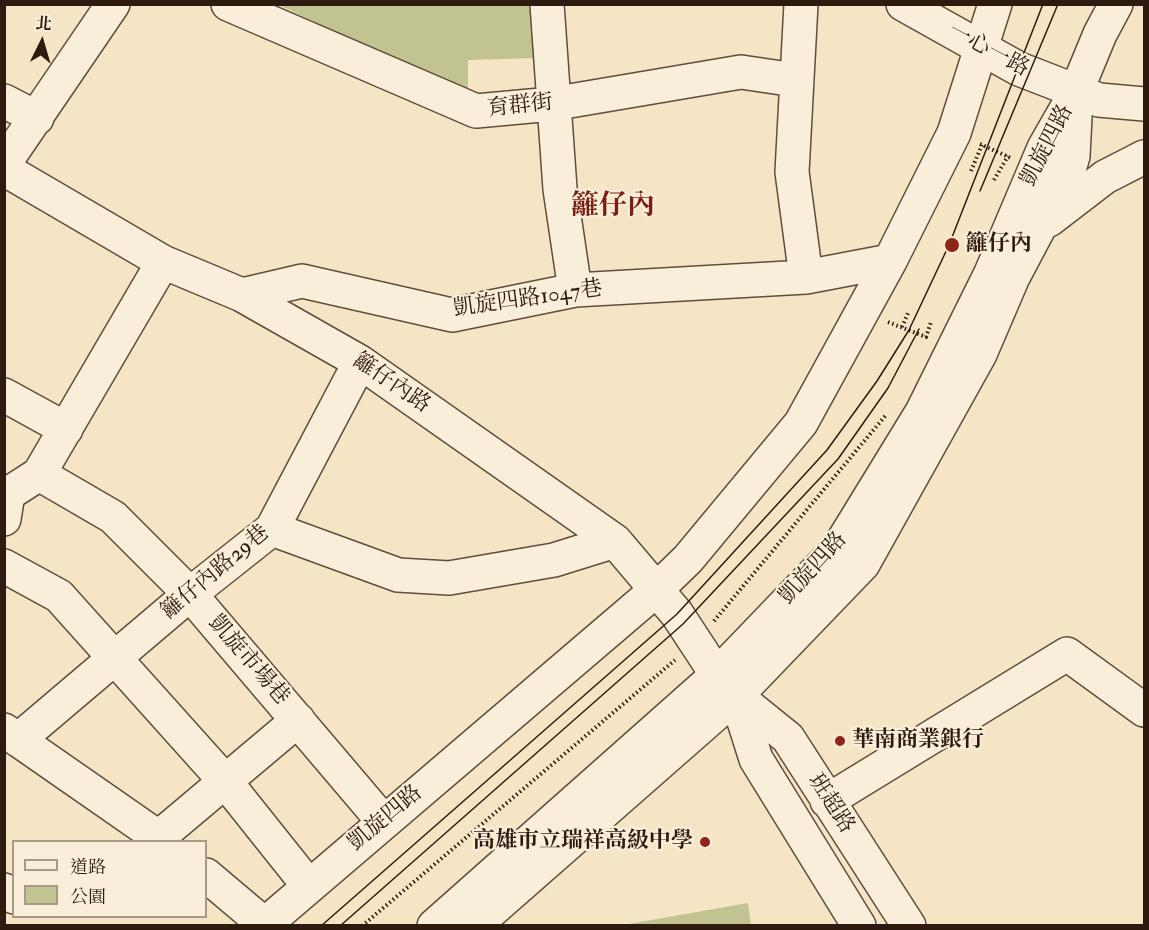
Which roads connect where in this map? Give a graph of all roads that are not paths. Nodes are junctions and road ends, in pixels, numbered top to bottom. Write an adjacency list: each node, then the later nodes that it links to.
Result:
1 (113, 4): 14 (street)
2 (228, 4): 12 (street, 育群街)
3 (547, 4): 12 (street)
4 (801, 4): 9 (street)
5 (903, 4): 8 (street, 一心一路)
6 (994, 4): 8 (street, 凱旋四路)
7 (1116, 4): 10 (street)
8 (981, 49): 10 (street, 一心一路); 19 (street, 凱旋四路)
9 (795, 80): 12 (street, 育群街); 21 (street)
10 (1076, 92): 13 (street, 一心一路); 18 (street, 凱旋四路); 35 (street, 凱旋四路)
11 (4, 101): 14 (street)
12 (552, 104): 22 (street)
13 (1144, 104)
14 (37, 118): 16 (street)
15 (1144, 157): 18 (street)
16 (4, 164)
17 (4, 169): 20 (street, 籬仔內路)
18 (1043, 225): 35 (street, 凱旋四路)
19 (891, 261): 21 (street, 凱旋四路1047巷); 32 (street, 凱旋四路)
20 (164, 262): 23 (street, 籬仔內路); 26 (street)
21 (806, 277): 22 (street, 凱旋四路1047巷)
22 (575, 290): 23 (street, 凱旋四路1047巷)
23 (242, 295): 24 (street, 籬仔內路)
24 (360, 362): 29 (street, 籬仔內路29巷); 30 (street, 籬仔內路)
25 (4, 394): 26 (street)
26 (66, 429): 27 (street)
27 (39, 474): 28 (street); 33 (street, 凱旋市場巷)
28 (4, 519)
29 (272, 529): 30 (street); 33 (street, 籬仔內路29巷)
30 (615, 541): 32 (street, 籬仔內路)
31 (4, 566): 34 (street)
32 (655, 591): 35 (street, 籬仔內路); 41 (street, 凱旋四路)
33 (190, 594): 34 (street, 籬仔內路29巷); 37 (street, 凱旋市場巷)
34 (114, 660): 38 (street, 籬仔內路29巷); 39 (street)
35 (727, 685): 40 (street, 班超路); 46 (street, 凱旋四路); 47 (street, 凱旋四路); 48 (street, 班超路)
36 (1144, 710): 40 (street)
37 (298, 720): 39 (street); 41 (street, 凱旋市場巷)
38 (11, 735): 42 (street)
39 (225, 781): 42 (street); 44 (street)
40 (827, 801): 49 (street, 班超路)
41 (383, 821): 44 (street, 凱旋四路)
42 (162, 839)
43 (207, 876): 45 (street)
44 (308, 885): 45 (street, 凱旋四路)
45 (263, 925)
46 (434, 926)
47 (474, 926)
48 (858, 926)
49 (909, 926)

